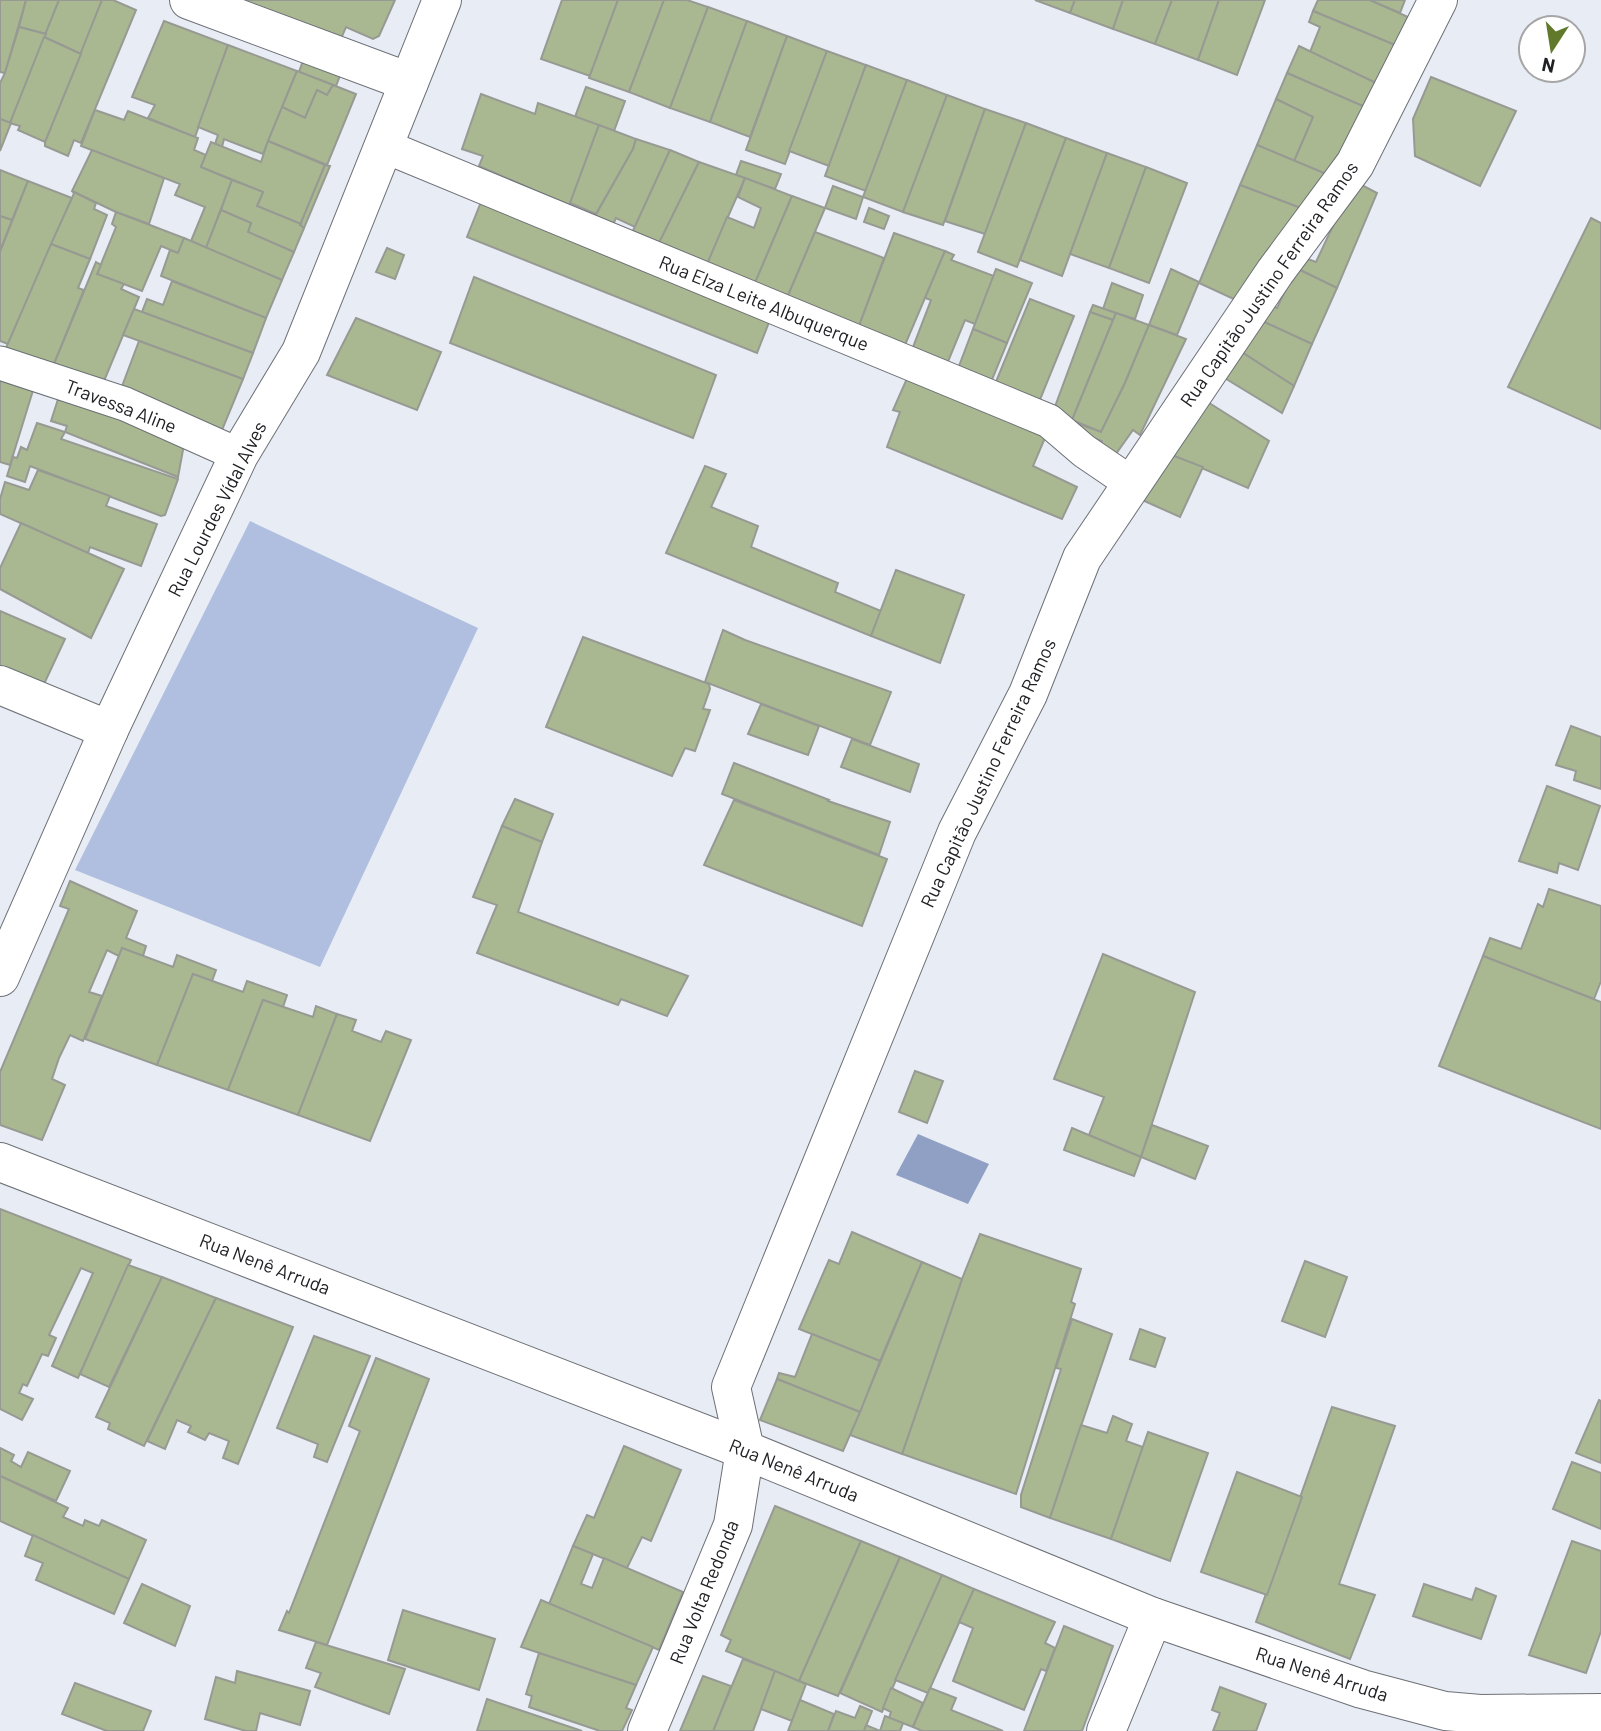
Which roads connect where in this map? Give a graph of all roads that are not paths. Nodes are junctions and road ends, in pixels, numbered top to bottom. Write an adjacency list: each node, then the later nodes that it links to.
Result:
1 (188, 0): 4 (street)
2 (442, 0): 4 (street, Rua Lourdes Vídal Alves)
3 (1438, 0): 8 (street, Rua Capitão Justino Ferreira Ramos)
4 (409, 82): 5 (street, Rua Lourdes Vídal Alves)
5 (384, 146): 7 (street, Rua Lourdes Vídal Alves); 8 (lane, Rua Elza Leite Albuquerque)
6 (0, 363): 7 (lane, Travessa Aline)
7 (239, 455): 10 (street, Rua Lourdes Vídal Alves)
8 (1131, 482): 13 (street, Rua Capitão Justino Ferreira Ramos)
9 (0, 685): 10 (street)
10 (109, 730): 11 (street, Rua Lourdes Vídal Alves)
11 (0, 977)
12 (0, 1162): 13 (street, Rua Nenê Arruda)
13 (745, 1450): 14 (street, Rua Nenê Arruda); 16 (street, Rua Volta Redonda)
14 (1153, 1617): 15 (street, Rua Nenê Arruda); 17 (street)
15 (1601, 1713)
16 (653, 1729)
17 (1106, 1731)

